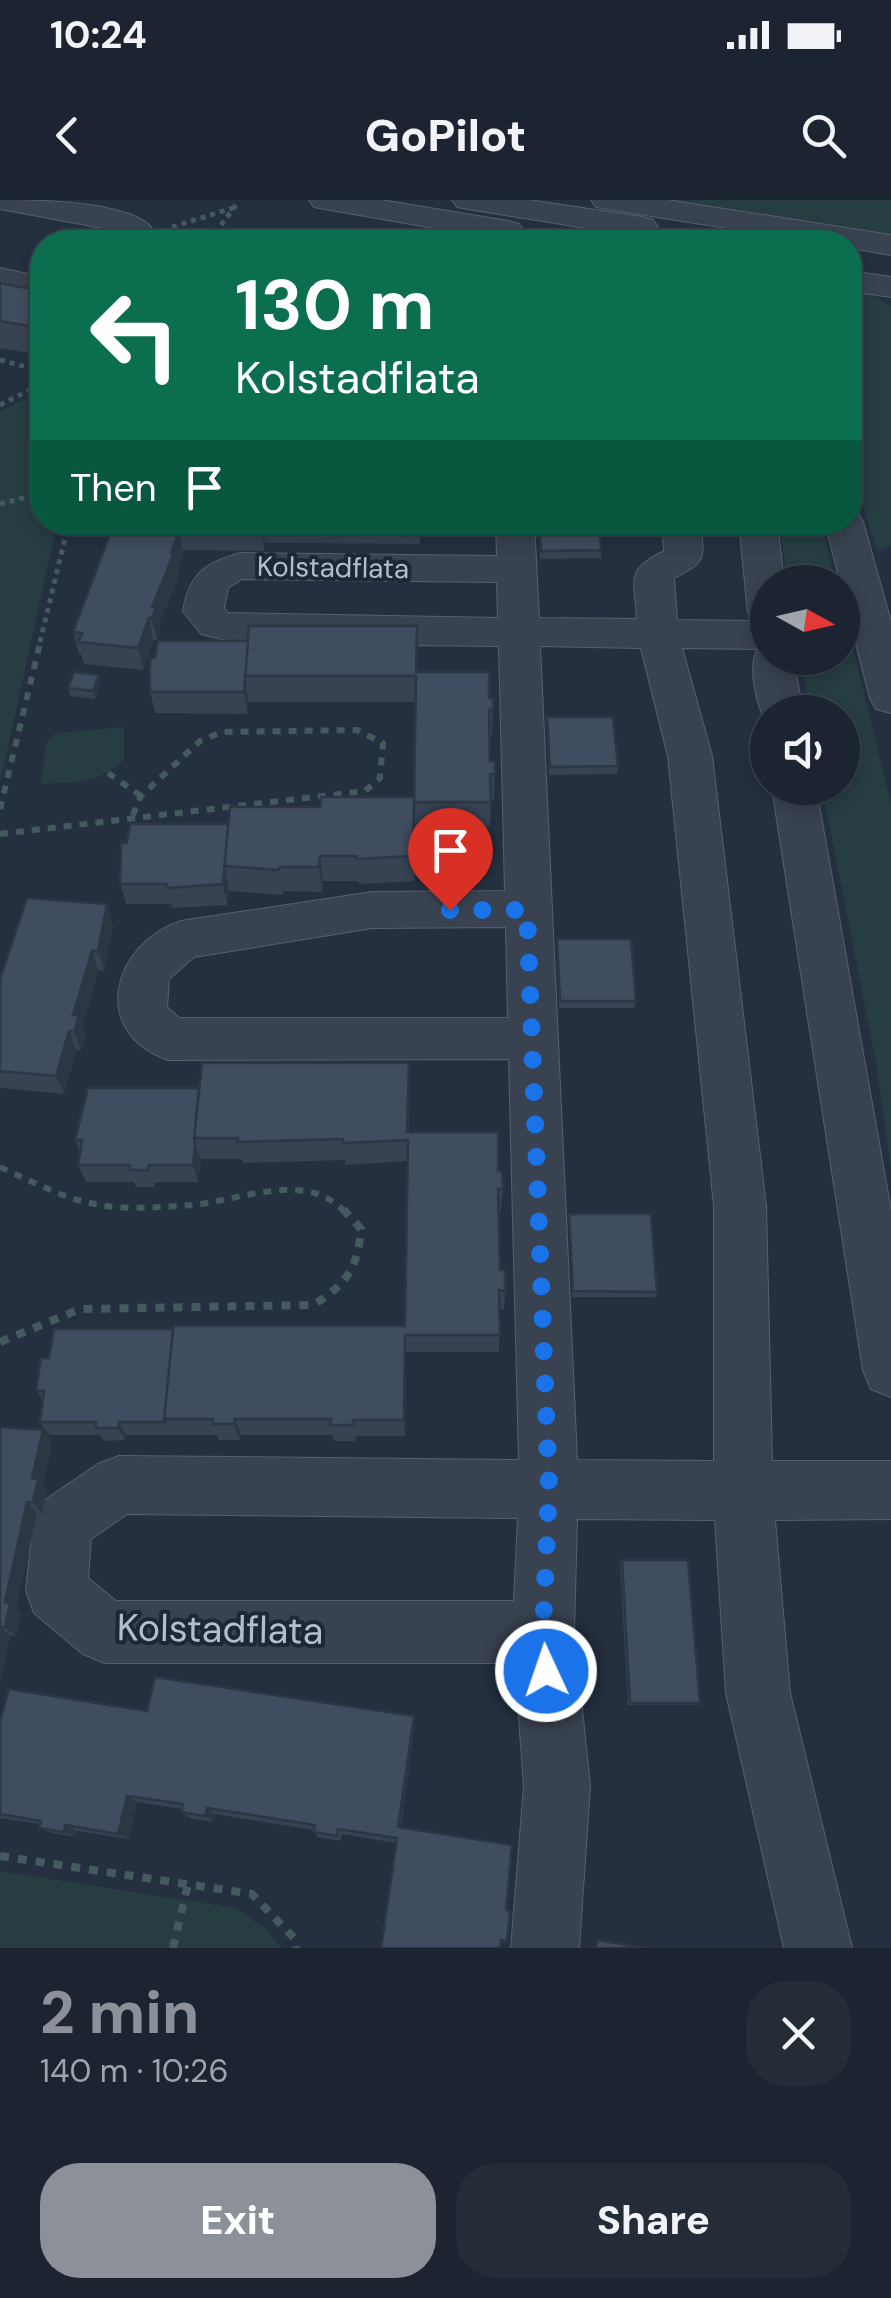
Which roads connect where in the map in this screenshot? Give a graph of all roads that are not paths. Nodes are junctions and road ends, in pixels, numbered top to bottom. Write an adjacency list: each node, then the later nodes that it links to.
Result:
1 (0, 200): 6 (street)
2 (325, 200): 7 (street)
3 (440, 200): 8 (street)
4 (468, 200): 9 (street)
5 (607, 200): 10 (street)
6 (141, 230)
7 (499, 230)
8 (525, 230)
9 (659, 230)
10 (728, 230)
11 (862, 263): 13 (street)
12 (862, 263): 13 (street)
13 (890, 270): 15 (street)
14 (0, 278): 16 (street)
15 (862, 278)
16 (30, 284)
17 (682, 535): 23 (street)
18 (759, 535): 21 (street)
19 (847, 535): 25 (street)
20 (515, 546): 22 (street, Kolstadflata); 22 (street, Kolstadflata)
21 (763, 565)
22 (520, 634): 23 (street, Kolstadflata); 27 (street, Kolstadflata)
23 (658, 634): 24 (street, Kolstadflata); 31 (street)
24 (750, 635)
25 (891, 698)
26 (797, 805): 29 (street)
27 (527, 910): 28 (street, Kolstadflata); 28 (street)
28 (532, 1038): 30 (street, Kolstadflata)
29 (891, 1370)
30 (549, 1487): 31 (street, Kolstadflata); 33 (street, Kolstadflata); 33 (street, Kolstadflata)
31 (742, 1490): 32 (street, Kolstadflata); 35 (street)
32 (891, 1490)
33 (543, 1632): 34 (street, Kolstadflata)
34 (545, 1948)
35 (818, 1948)

